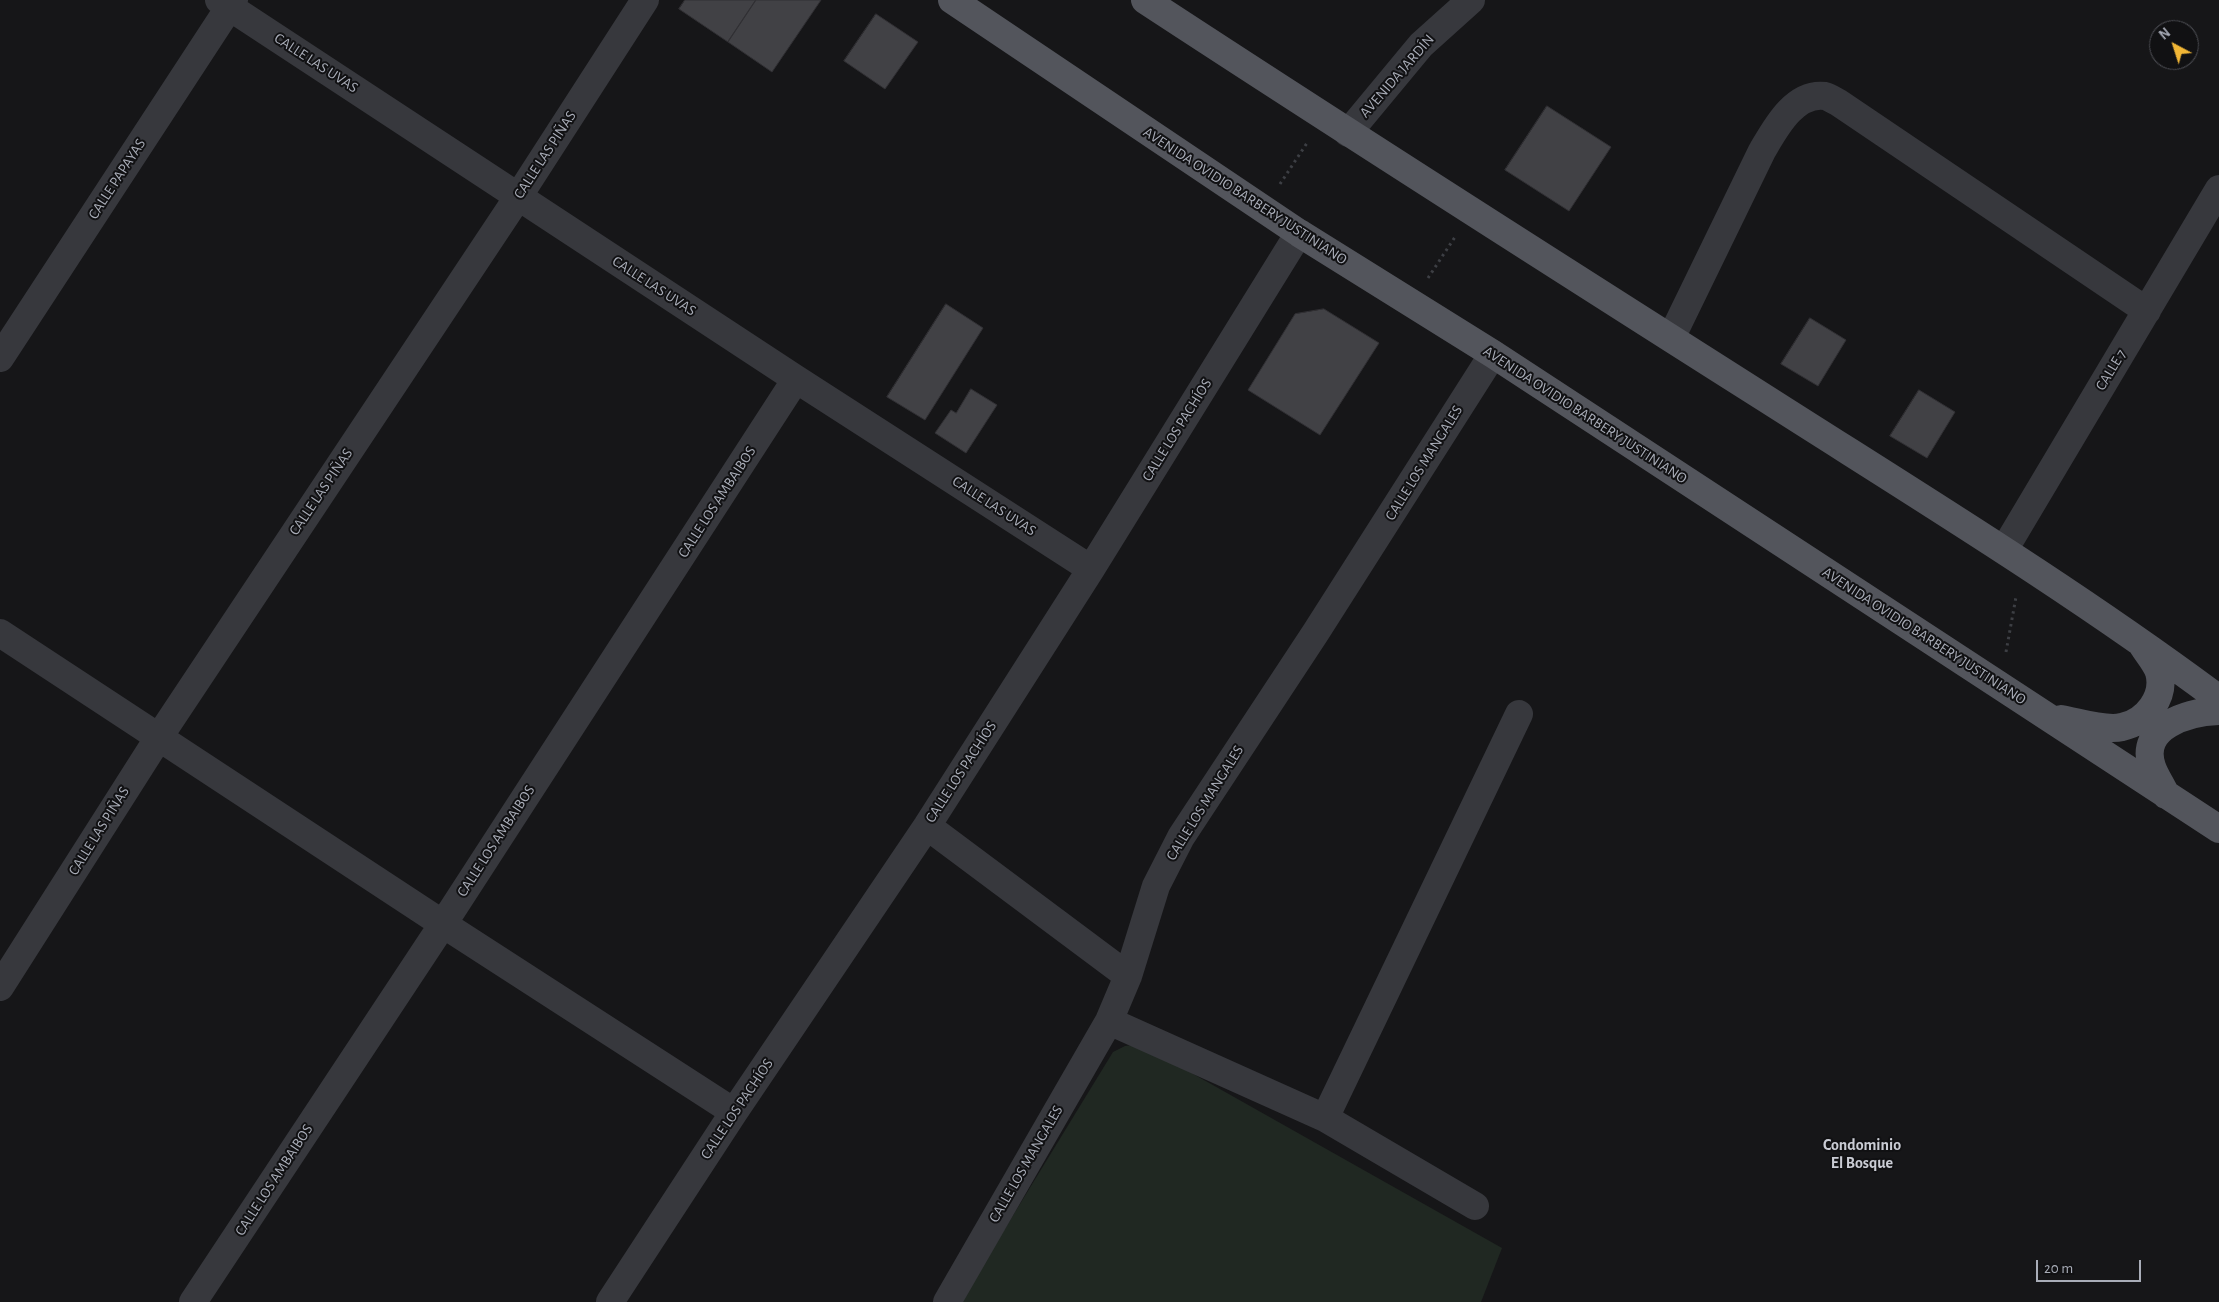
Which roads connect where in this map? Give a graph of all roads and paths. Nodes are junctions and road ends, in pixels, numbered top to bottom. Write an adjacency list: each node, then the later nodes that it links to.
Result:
1 (646, 0): 9 (street, CALLE LAS PIÑAS)
2 (952, 0): 10 (main road, AVENIDA OVIDIO BARBERY JUSTINIANO)
3 (1145, 0): 6 (main road)
4 (1471, 0): 7 (street, AVENIDA JARDÍN)
5 (228, 2): 9 (street, CALLE LAS UVAS); 17 (street, CALLE PAPAYAS)
6 (1324, 117): 7 (main road); 10 (path)
7 (1348, 133): 11 (main road)
8 (2219, 189): 14 (street, CALLE 7)
9 (518, 196): 18 (street, CALLE LAS UVAS); 28 (street, CALLE LAS PIÑAS)
10 (1263, 210): 12 (main road, AVENIDA OVIDIO BARBERY JUSTINIANO)
11 (1472, 212): 13 (path); 15 (main road)
12 (1299, 233): 13 (main road, AVENIDA OVIDIO BARBERY JUSTINIANO); 20 (street, CALLE LOS PACHÍOS)
13 (1411, 303): 16 (main road, AVENIDA OVIDIO BARBERY JUSTINIANO)
14 (2147, 311): 15 (street); 19 (street, CALLE 7)
15 (1671, 338): 19 (main road)
16 (1493, 354): 23 (main road, AVENIDA OVIDIO BARBERY JUSTINIANO); 33 (street, CALLE LOS MANGALES)
17 (0, 358)
18 (796, 378): 20 (street, CALLE LAS UVAS); 32 (street, CALLE LOS AMBAIBOS)
19 (2013, 556): 22 (main road); 23 (path)
20 (1091, 569): 30 (street, CALLE LOS PACHÍOS)
21 (0, 633): 28 (street)
22 (2140, 640): 24 (main road); 27 (main road)
23 (2000, 686): 27 (main road, AVENIDA OVIDIO BARBERY JUSTINIANO)
24 (2219, 699)
25 (2219, 711): 29 (main road)
26 (1519, 714): 37 (street)
27 (2047, 717): 29 (main road, AVENIDA OVIDIO BARBERY JUSTINIANO)
28 (159, 737): 32 (street); 34 (street, CALLE LAS PIÑAS)
29 (2166, 795): 31 (main road, AVENIDA OVIDIO BARBERY JUSTINIANO)
30 (927, 826): 33 (street); 36 (street, CALLE LOS PACHÍOS)
31 (2219, 830)
32 (443, 924): 36 (street); 39 (street, CALLE LOS AMBAIBOS)
33 (1128, 976): 35 (street, CALLE LOS MANGALES)
34 (0, 987)
35 (1109, 1020): 37 (street); 41 (street, CALLE LOS MANGALES)
36 (734, 1112): 40 (street, CALLE LOS PACHÍOS)
37 (1325, 1118): 38 (street)
38 (1476, 1206)
39 (193, 1302)
40 (610, 1302)
41 (946, 1302)

